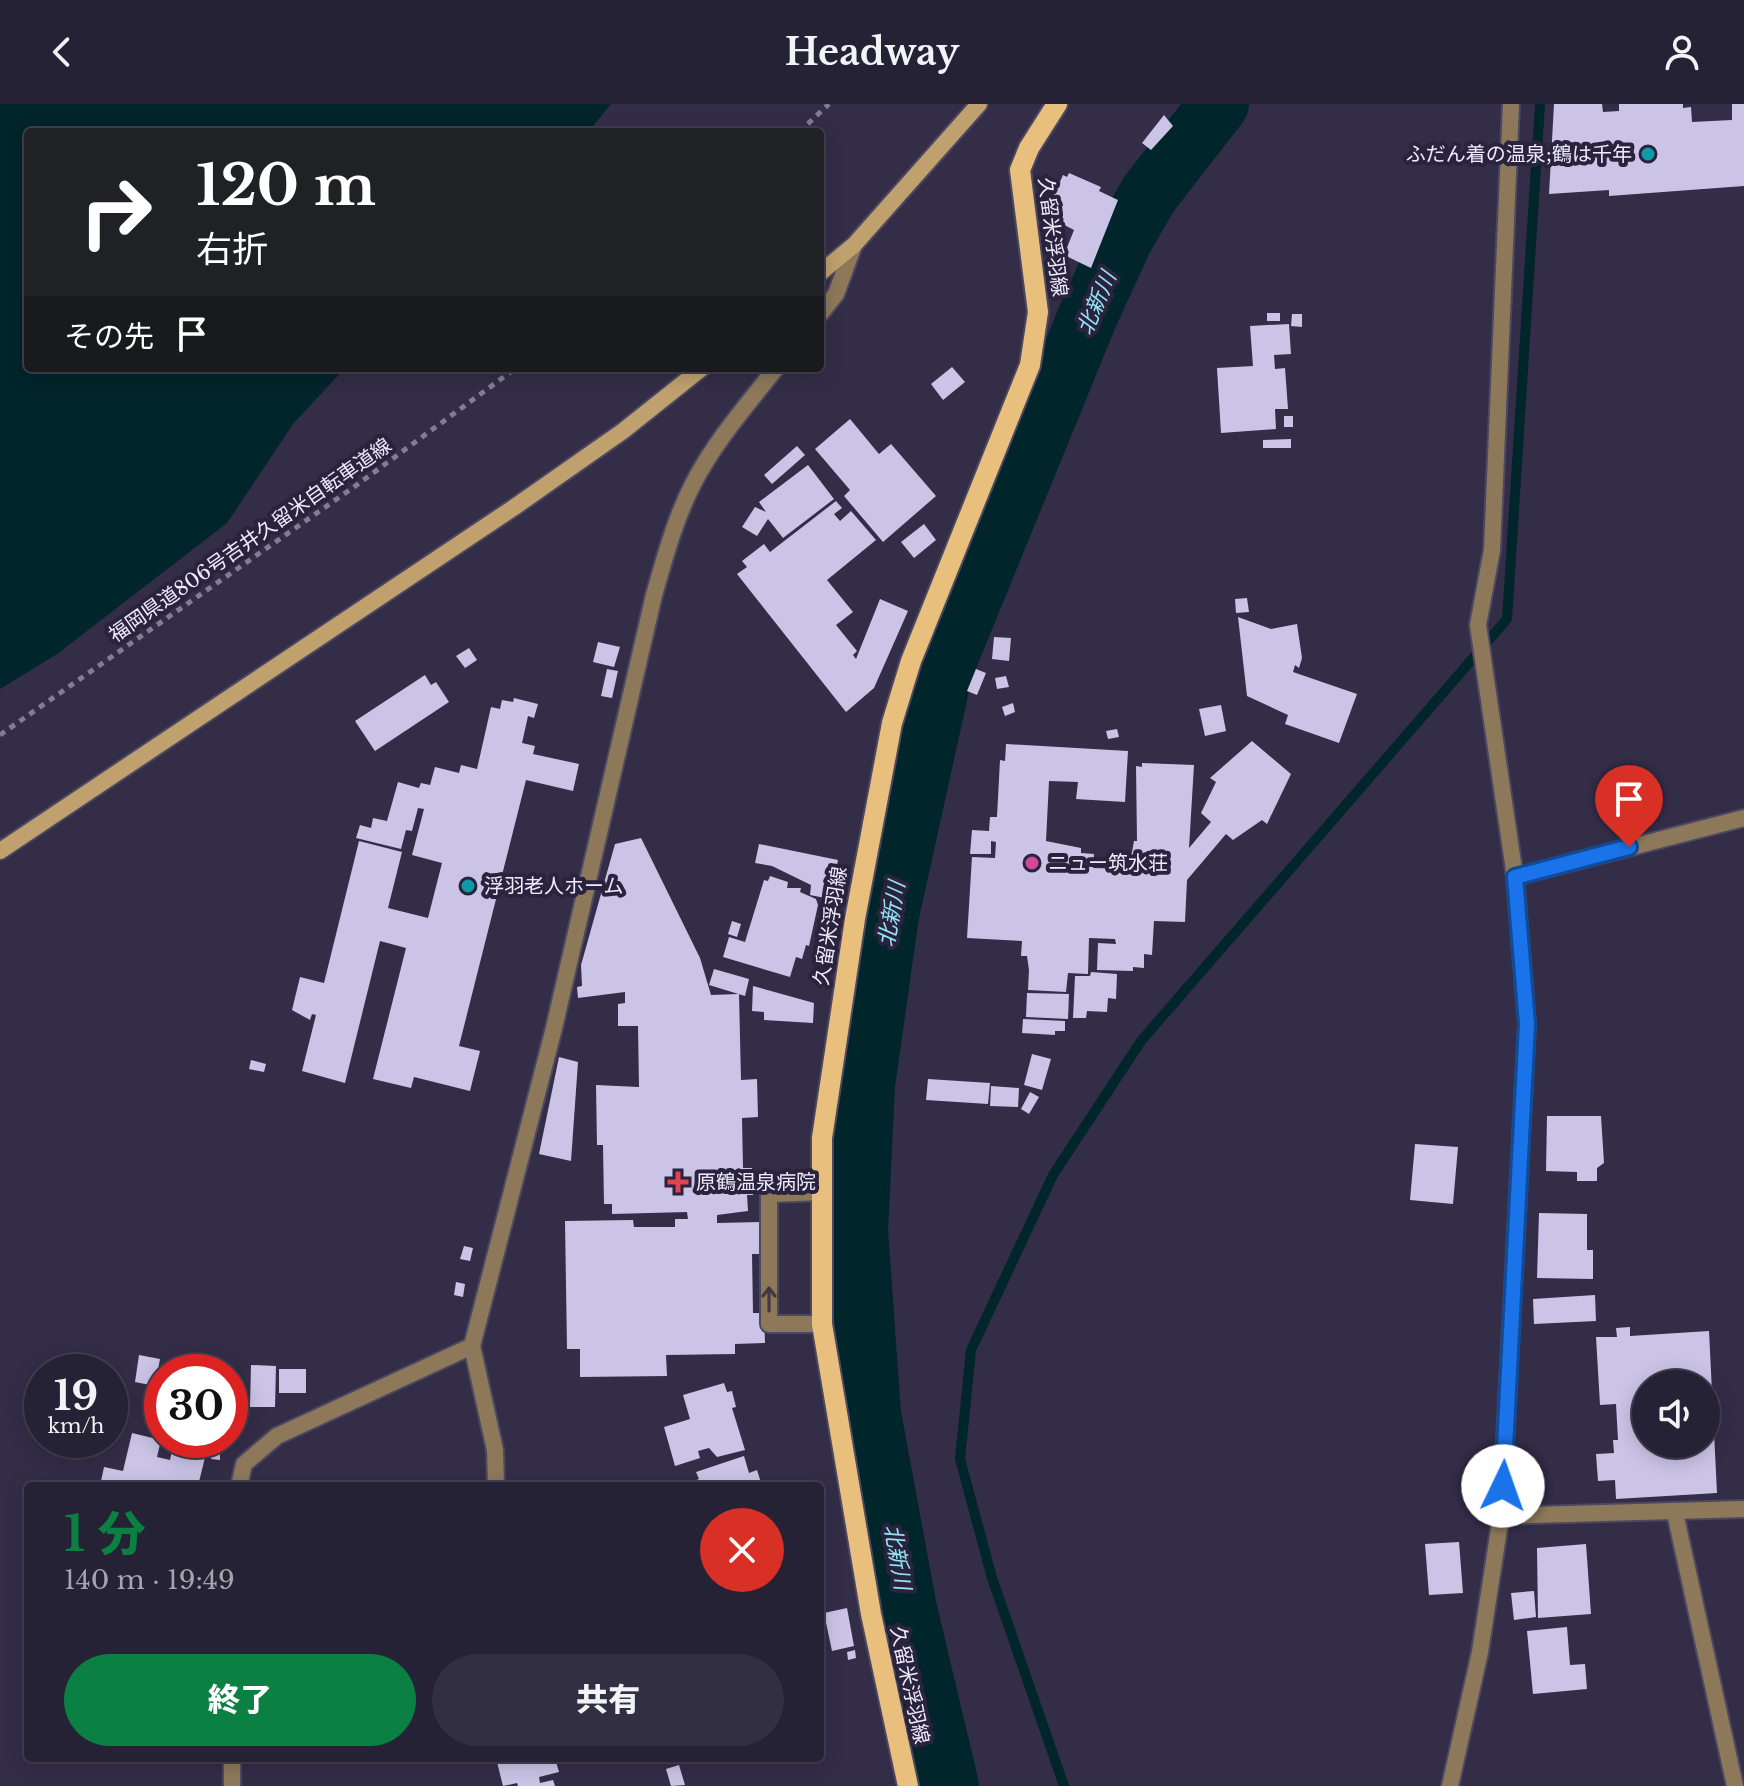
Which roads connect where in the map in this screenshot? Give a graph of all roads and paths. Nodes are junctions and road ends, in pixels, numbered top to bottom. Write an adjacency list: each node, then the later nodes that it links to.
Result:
1 (829, 104): 5 (path)
2 (979, 104): 6 (street)
3 (1057, 104): 16 (main road, 久留米浮羽線)
4 (1511, 104): 15 (street)
5 (803, 128)
6 (854, 245): 7 (street); 8 (street)
7 (824, 270)
8 (824, 309)
9 (511, 372): 12 (path, 福岡県道806号吉井久留米自転車道線)
10 (697, 372): 14 (street)
11 (773, 372): 18 (street)
12 (0, 735)
13 (1744, 818): 15 (street)
14 (0, 851)
15 (1515, 877): 23 (street)
16 (823, 1192): 17 (main road, 久留米浮羽線); 17 (street, one-way to 16)
17 (822, 1324): 26 (main road, 久留米浮羽線)
18 (472, 1346): 19 (street); 20 (street)
19 (240, 1482)
20 (496, 1482)
21 (1744, 1509): 22 (street)
22 (1675, 1513): 23 (street); 28 (street)
23 (1501, 1516): 27 (street)
24 (232, 1762): 25 (street)
25 (232, 1786)
26 (908, 1786)
27 (1450, 1786)
28 (1735, 1786)

